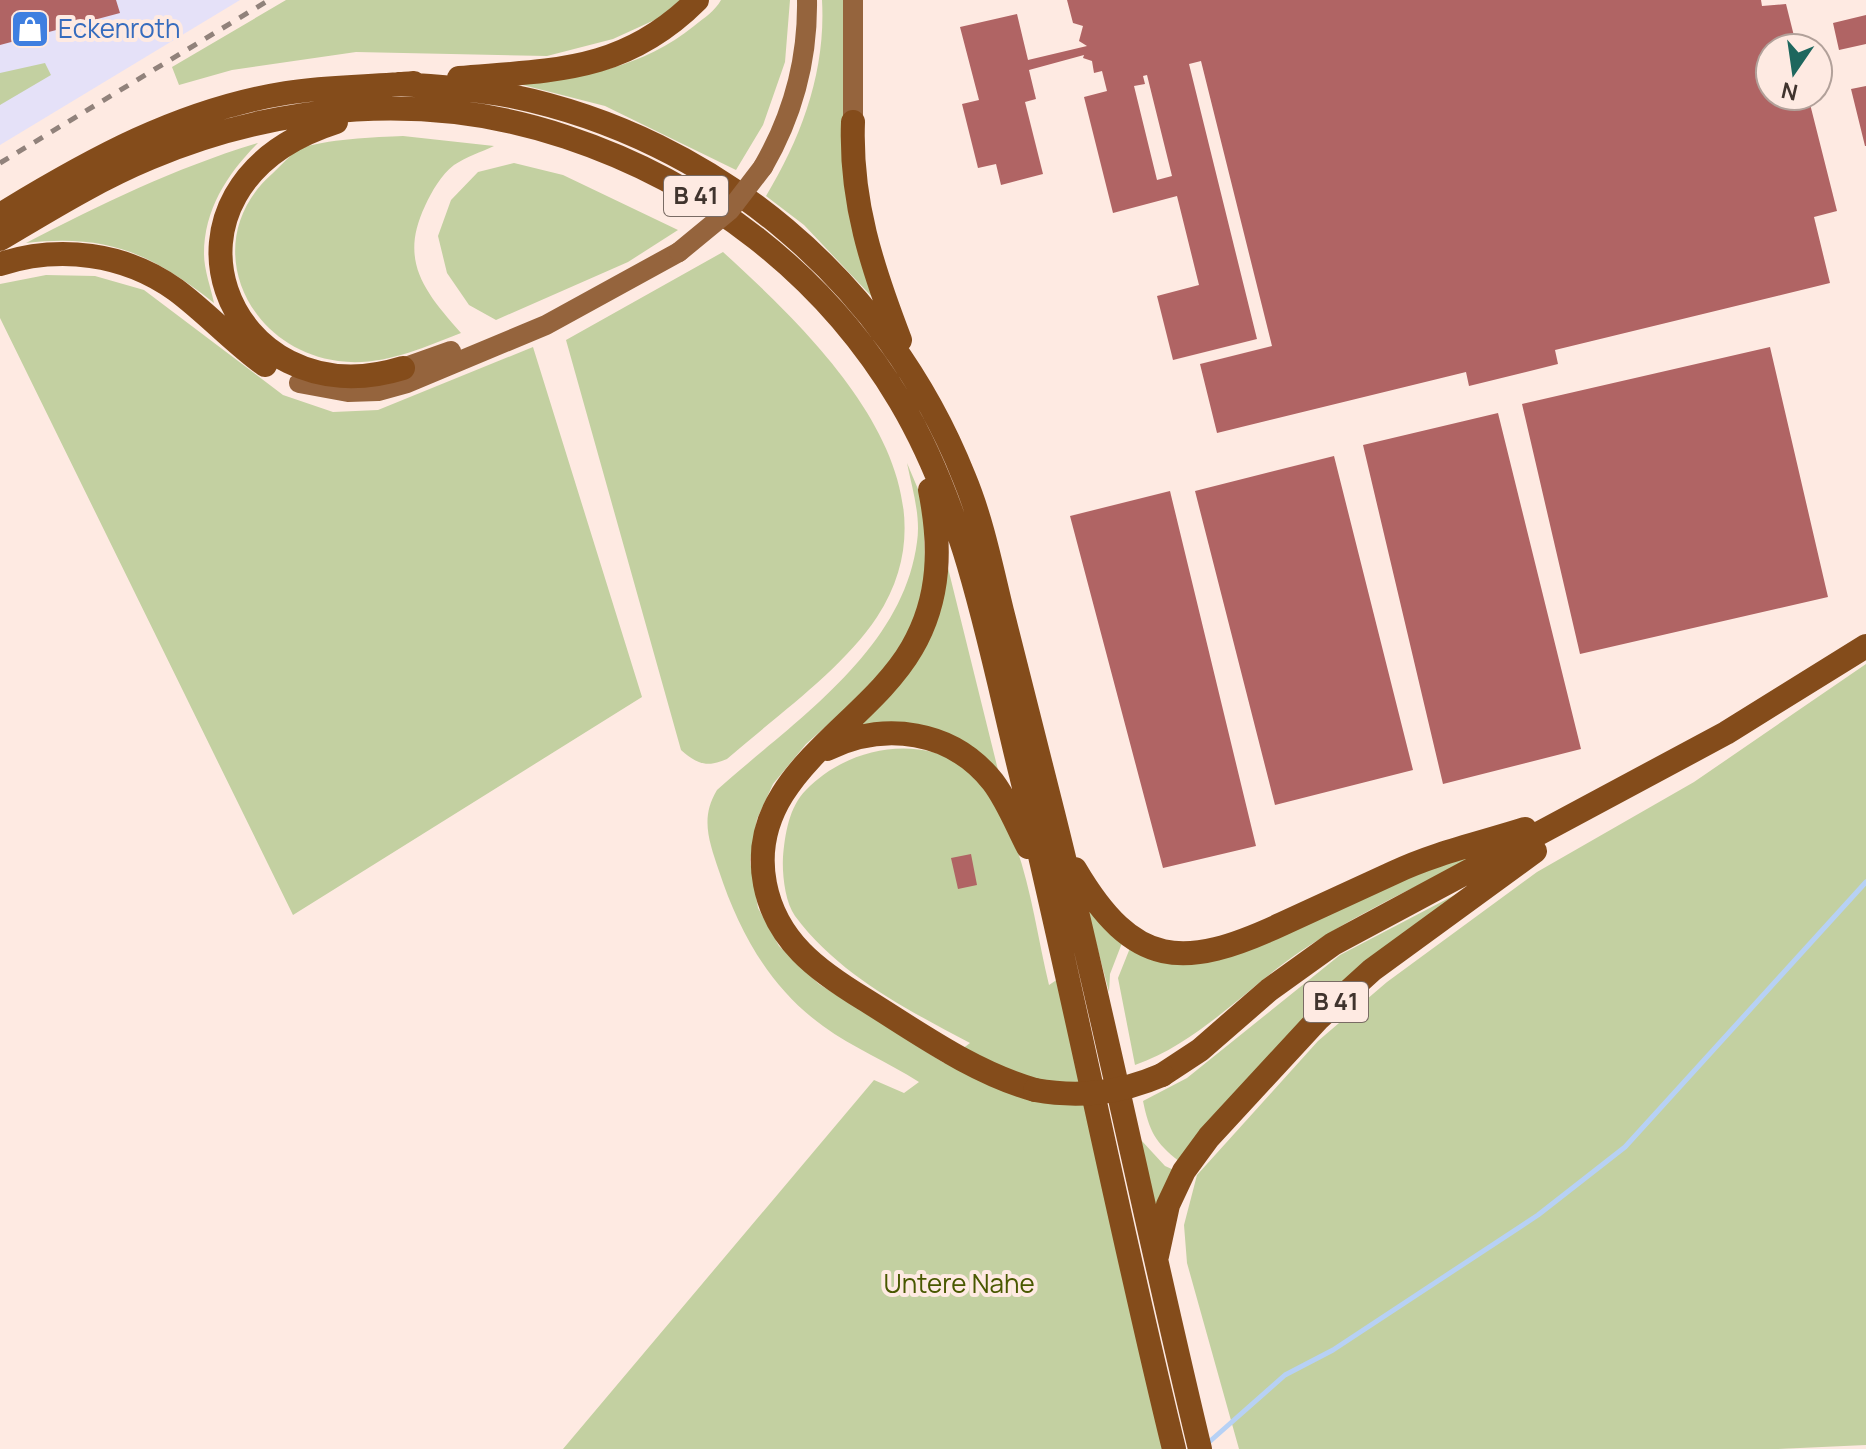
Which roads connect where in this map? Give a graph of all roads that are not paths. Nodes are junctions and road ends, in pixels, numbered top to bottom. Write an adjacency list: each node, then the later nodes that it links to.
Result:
1 (697, 0): 4 (highway, B 41)
2 (807, 0): 10 (main road, B 41, bridge)
3 (853, 0): 6 (main road)
4 (398, 84): 7 (highway, B 41); 12 (highway, B 41)
5 (379, 108): 8 (highway, B 41); 11 (highway, B 41); 14 (highway, B 41)
6 (853, 122): 12 (highway)
7 (0, 215)
8 (0, 239)
9 (0, 264): 13 (highway, B 41)
10 (637, 277): 11 (main road, B 41); 13 (main road, B 41)
11 (403, 368)
12 (914, 376): 18 (highway, B 41)
13 (299, 383)
14 (919, 436): 16 (highway); 19 (highway, B 41)
15 (1866, 646): 17 (highway)
16 (797, 773): 17 (highway, B 41, bridge); 19 (highway)
17 (1597, 805): 18 (highway, B 41); 20 (highway, B 41)
18 (1062, 847): 20 (highway, B 41)
19 (1047, 886): 21 (highway, B 41)
20 (1155, 1266): 22 (highway, B 41)
21 (1174, 1449)
22 (1200, 1449)

